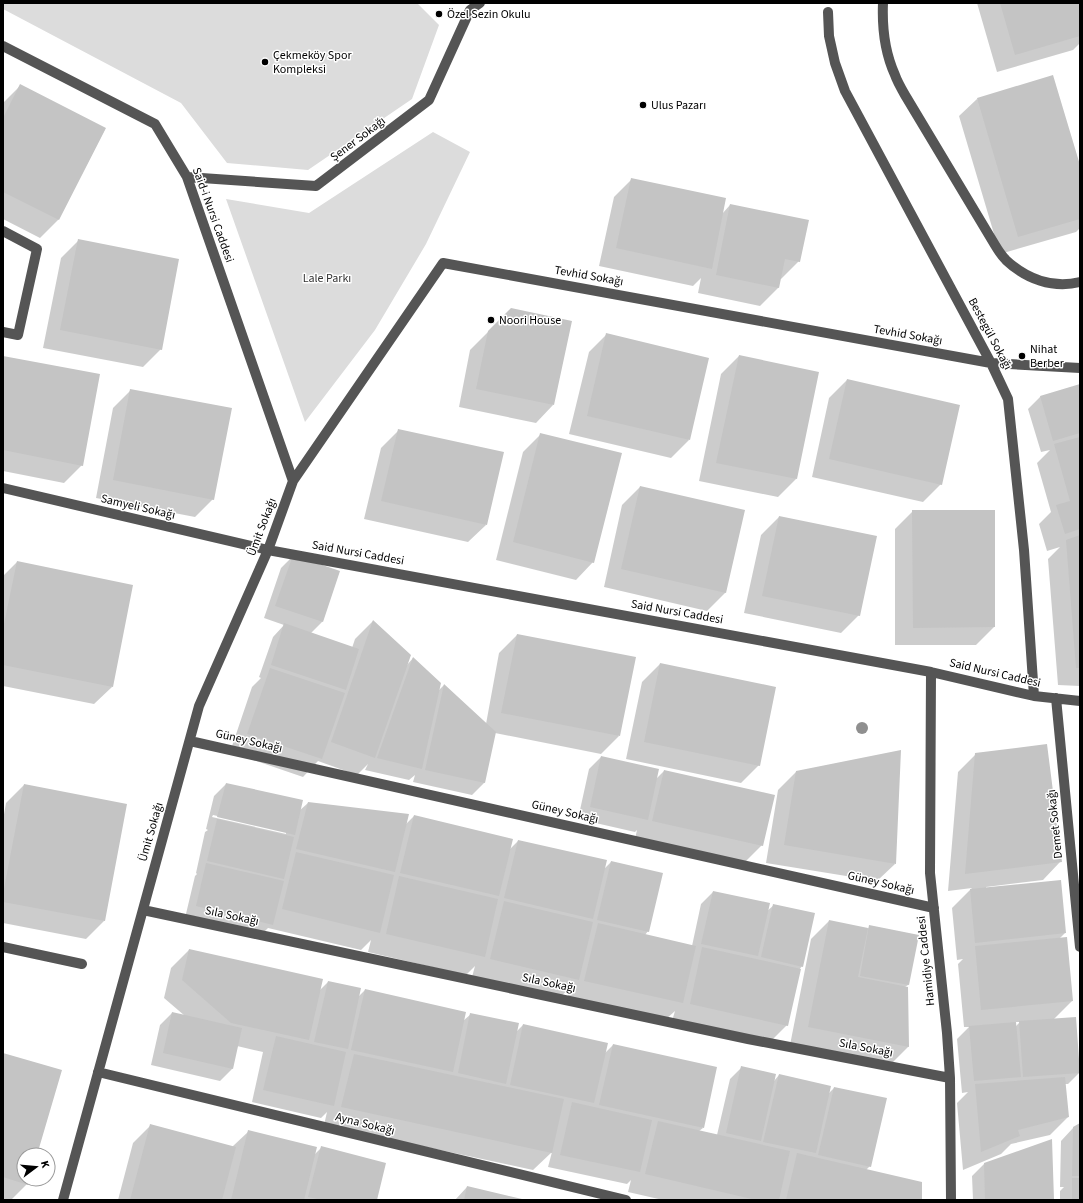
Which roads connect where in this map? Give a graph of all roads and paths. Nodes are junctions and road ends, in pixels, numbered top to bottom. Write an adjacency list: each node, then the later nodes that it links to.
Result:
1 (480, 3): 5 (street, Şener Sokağı)
2 (884, 3): 7 (street)
3 (828, 12): 9 (street, Bestegül Sokağı)
4 (3, 46): 5 (street, Said-i Nursi Caddesi)
5 (187, 176): 11 (street, Said-i Nursi Caddesi)
6 (3, 232): 8 (street)
7 (1080, 282)
8 (3, 332)
9 (991, 363): 10 (street); 11 (street, Tevhid Sokağı); 15 (street, Bestegül Sokağı)
10 (1080, 368)
11 (293, 481): 13 (street, Ümit Sokağı)
12 (3, 488): 13 (street, Samyeli Sokağı)
13 (268, 550): 14 (street, Said Nursi Caddesi); 18 (street, Ümit Sokağı)
14 (931, 672): 15 (street, Said Nursi Caddesi); 19 (street, Hamidiye Caddesi)
15 (1034, 696): 16 (street, Said Nursi Caddesi)
16 (1056, 698): 17 (street, Said Nursi Caddesi); 22 (street, Demet Sokağı)
17 (1080, 702)
18 (190, 741): 19 (street, Güney Sokağı); 20 (street, Ümit Sokağı)
19 (934, 908): 25 (street, Hamidiye Caddesi)
20 (143, 910): 24 (street, Ümit Sokağı); 25 (street, Sıla Sokağı)
21 (3, 947): 23 (street)
22 (1080, 947)
23 (82, 964)
24 (98, 1072): 26 (street, Ümit Sokağı); 27 (street, Ayna Sokağı)
25 (950, 1078): 28 (street, Hamidiye Caddesi)
26 (63, 1200)
27 (626, 1200)
28 (951, 1200)

